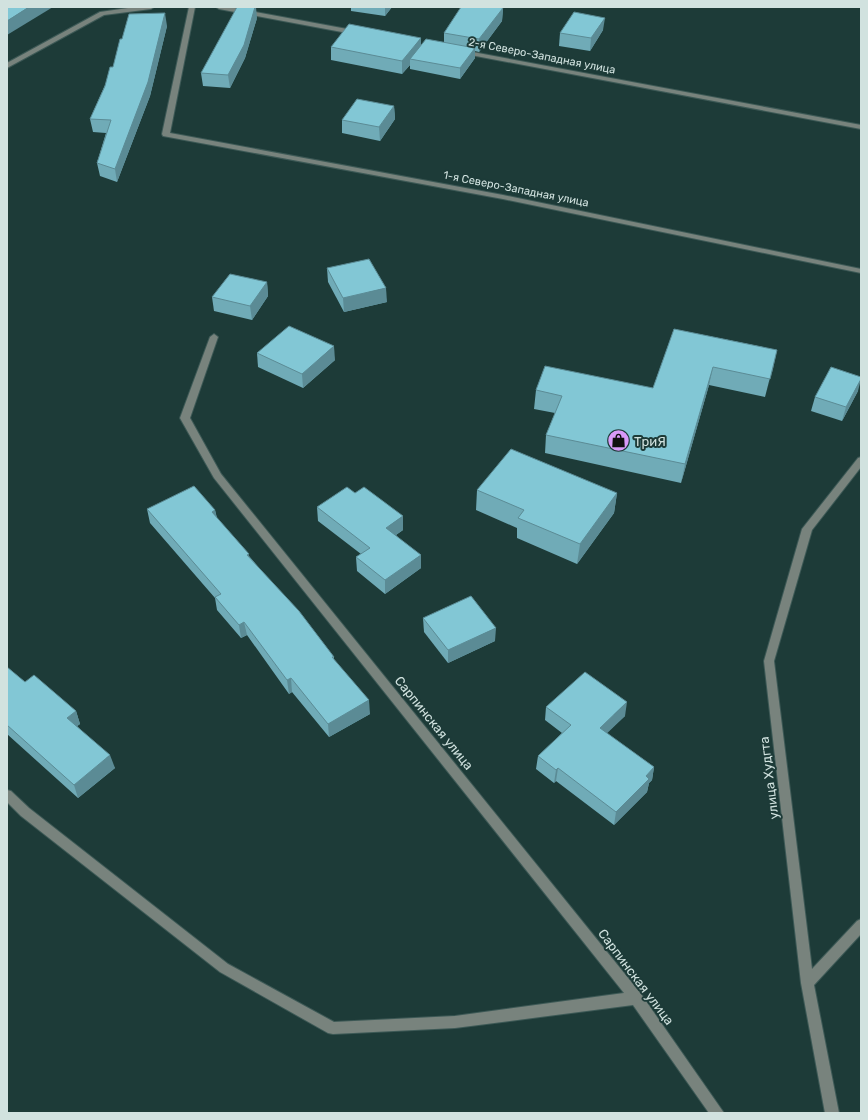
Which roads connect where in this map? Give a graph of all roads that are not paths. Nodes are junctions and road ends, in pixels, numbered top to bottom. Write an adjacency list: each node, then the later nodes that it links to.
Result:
1 (151, 7): 6 (street)
2 (192, 7): 8 (street, 1-я Северо-Западная улица)
3 (219, 7): 4 (street)
4 (368, 35)
5 (454, 51): 7 (street, 2-я Северо-Западная улица)
6 (7, 66)
7 (861, 127)
8 (861, 271)
9 (214, 337): 14 (street, Сарпинская улица)
10 (861, 460): 13 (street, улица Худгта)
11 (7, 795): 14 (street)
12 (861, 925): 13 (street)
13 (807, 983): 16 (street, улица Худгта)
14 (636, 998): 15 (street, Сарпинская улица)
15 (717, 1113)
16 (832, 1113)

